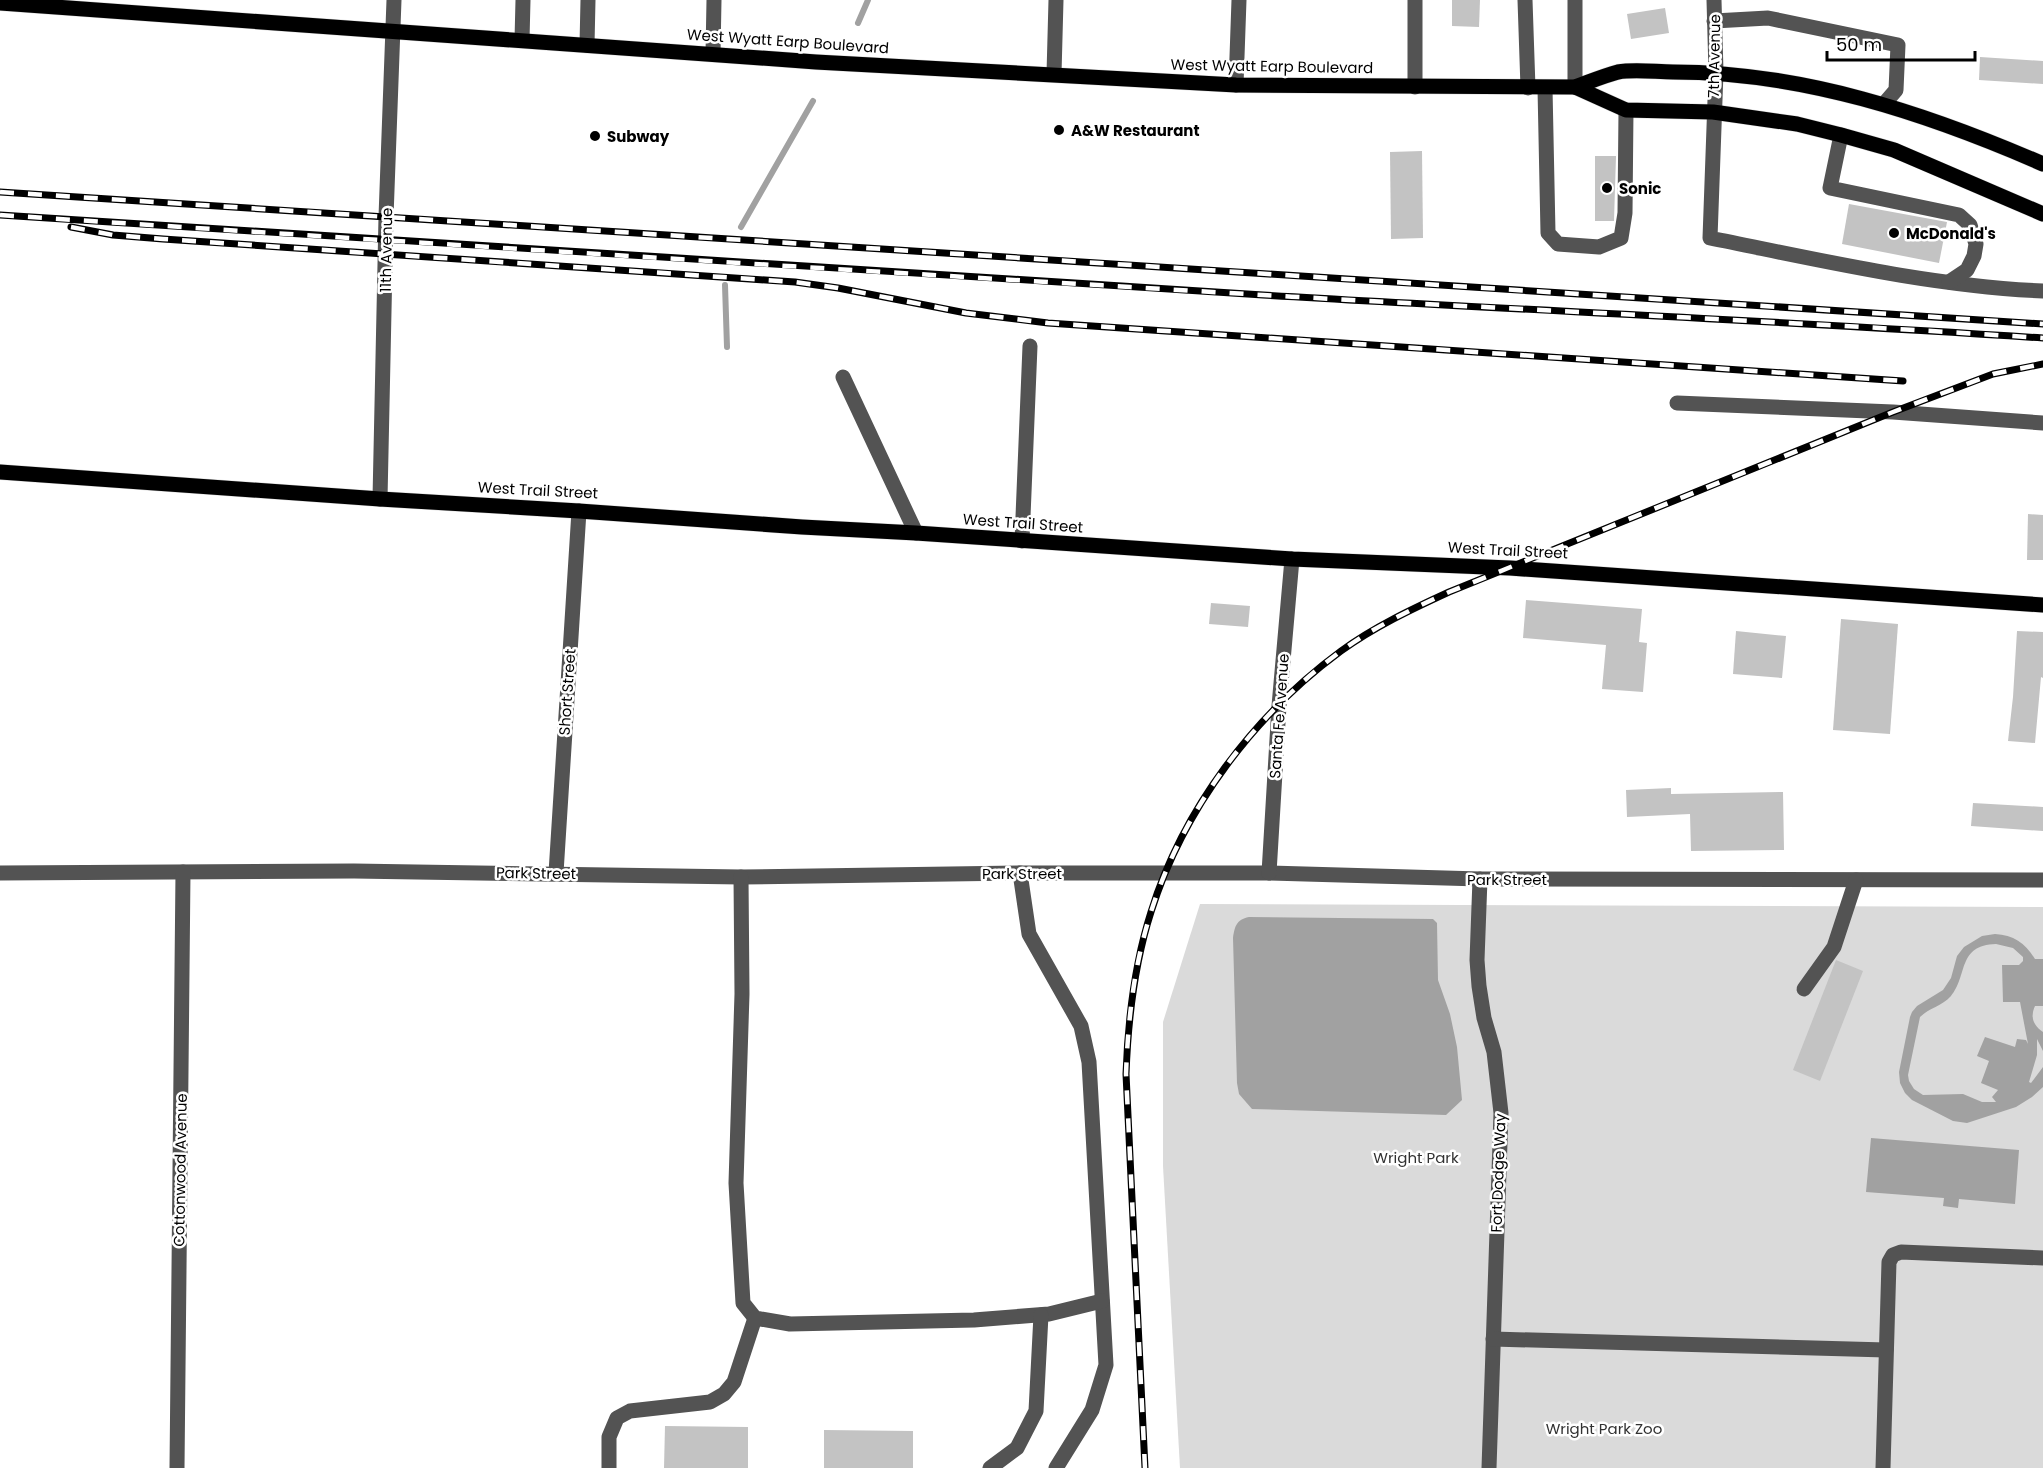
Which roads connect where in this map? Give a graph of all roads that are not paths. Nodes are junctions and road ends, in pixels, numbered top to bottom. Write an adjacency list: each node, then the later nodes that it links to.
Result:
1 (394, 0): 15 (street, 11th Avenue)
2 (523, 0): 16 (street)
3 (588, 0): 17 (street)
4 (714, 0): 18 (street)
5 (1056, 0): 20 (street)
6 (1239, 0): 21 (street)
7 (1415, 0): 22 (street)
8 (1525, 0): 24 (street)
9 (1575, 0): 23 (street)
10 (1714, 0): 14 (street, 7th Avenue)
11 (32, 2): 12 (main road, West Wyatt Earp Boulevard); 13 (main road, West Wyatt Earp Boulevard)
12 (0, 3)
13 (81, 4): 15 (main road, West Wyatt Earp Boulevard)
14 (1714, 21): 19 (street, 7th Avenue); 26 (street)
15 (394, 30): 16 (main road, West Wyatt Earp Boulevard); 39 (street, 11th Avenue)
16 (522, 40): 17 (main road, West Wyatt Earp Boulevard)
17 (587, 45): 18 (main road, West Wyatt Earp Boulevard)
18 (713, 54): 20 (main road, West Wyatt Earp Boulevard)
19 (1716, 72): 23 (main road, West Wyatt Earp Boulevard); 26 (main road, West Wyatt Earp Boulevard); 28 (street, 7th Avenue)
20 (1054, 75): 21 (main road, West Wyatt Earp Boulevard)
21 (1236, 85): 22 (main road, West Wyatt Earp Boulevard)
22 (1415, 87): 24 (main road, West Wyatt Earp Boulevard)
23 (1575, 87): 25 (main road, West Wyatt Earp Boulevard); 27 (main road, West Wyatt Earp Boulevard)
24 (1528, 88): 25 (main road, West Wyatt Earp Boulevard)
25 (1545, 88): 27 (street)
26 (1884, 104): 30 (main road, West Wyatt Earp Boulevard)
27 (1626, 110): 28 (main road, West Wyatt Earp Boulevard)
28 (1713, 112): 29 (main road, West Wyatt Earp Boulevard); 32 (street, 7th Avenue)
29 (1841, 135): 31 (main road, West Wyatt Earp Boulevard); 32 (street)
30 (2043, 164)
31 (2043, 214)
32 (1950, 282): 33 (street)
33 (2043, 291)
34 (1030, 346): 42 (street)
35 (843, 377): 41 (street)
36 (1677, 403): 37 (street)
37 (2043, 423)
38 (0, 472): 39 (main road, West Trail Street)
39 (380, 499): 40 (main road, West Trail Street)
40 (579, 511): 41 (main road, West Trail Street); 47 (street, Short Street)
41 (916, 533): 42 (main road, West Trail Street)
42 (1022, 541): 43 (main road, West Trail Street)
43 (1292, 559): 44 (main road, West Trail Street); 49 (street, Santa Fe Avenue)
44 (2043, 605)
45 (183, 872): 46 (street, Park Street); 47 (street, Park Street); 61 (street, Cottonwood Avenue)
46 (0, 873)
47 (555, 873): 50 (street, Park Street)
48 (1020, 873): 49 (street, Park Street); 50 (street, Park Street); 56 (street)
49 (1269, 873): 51 (street, Park Street)
50 (741, 877): 58 (street)
51 (1480, 879): 52 (street, Park Street); 59 (street, Fort Dodge Way)
52 (1856, 880): 53 (street, Park Street); 54 (street)
53 (2043, 880)
54 (1804, 989)
55 (2043, 1258): 60 (street)
56 (1102, 1301): 57 (street); 64 (street)
57 (1041, 1315): 58 (street); 63 (street)
58 (755, 1318): 62 (street)
59 (1493, 1339): 60 (street); 65 (street, Fort Dodge Way)
60 (1886, 1350): 66 (street)
61 (177, 1468)
62 (609, 1468)
63 (990, 1468)
64 (1056, 1468)
65 (1489, 1468)
66 (1883, 1468)

